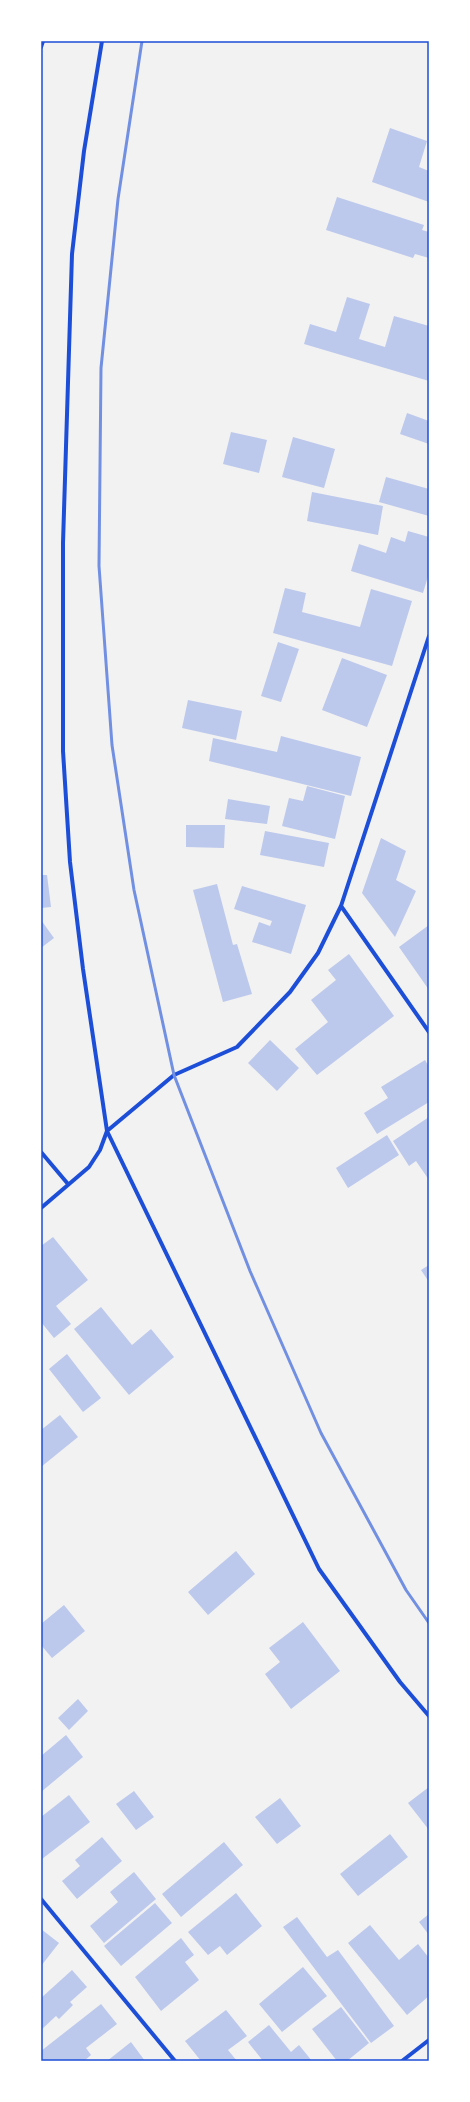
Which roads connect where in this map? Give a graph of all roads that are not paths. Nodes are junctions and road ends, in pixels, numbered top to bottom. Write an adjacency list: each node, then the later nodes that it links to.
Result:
1 (43, 41): 3 (street)
2 (102, 41): 7 (street)
3 (41, 47)
4 (429, 636): 5 (street)
5 (341, 906): 6 (street); 7 (street)
6 (429, 1032)
7 (107, 1131): 9 (street); 11 (street)
8 (41, 1152): 9 (street)
9 (68, 1184): 10 (street)
10 (41, 1208)
11 (429, 1716)
12 (41, 1899): 14 (street)
13 (429, 2040): 15 (street)
14 (175, 2061)
15 (402, 2061)

